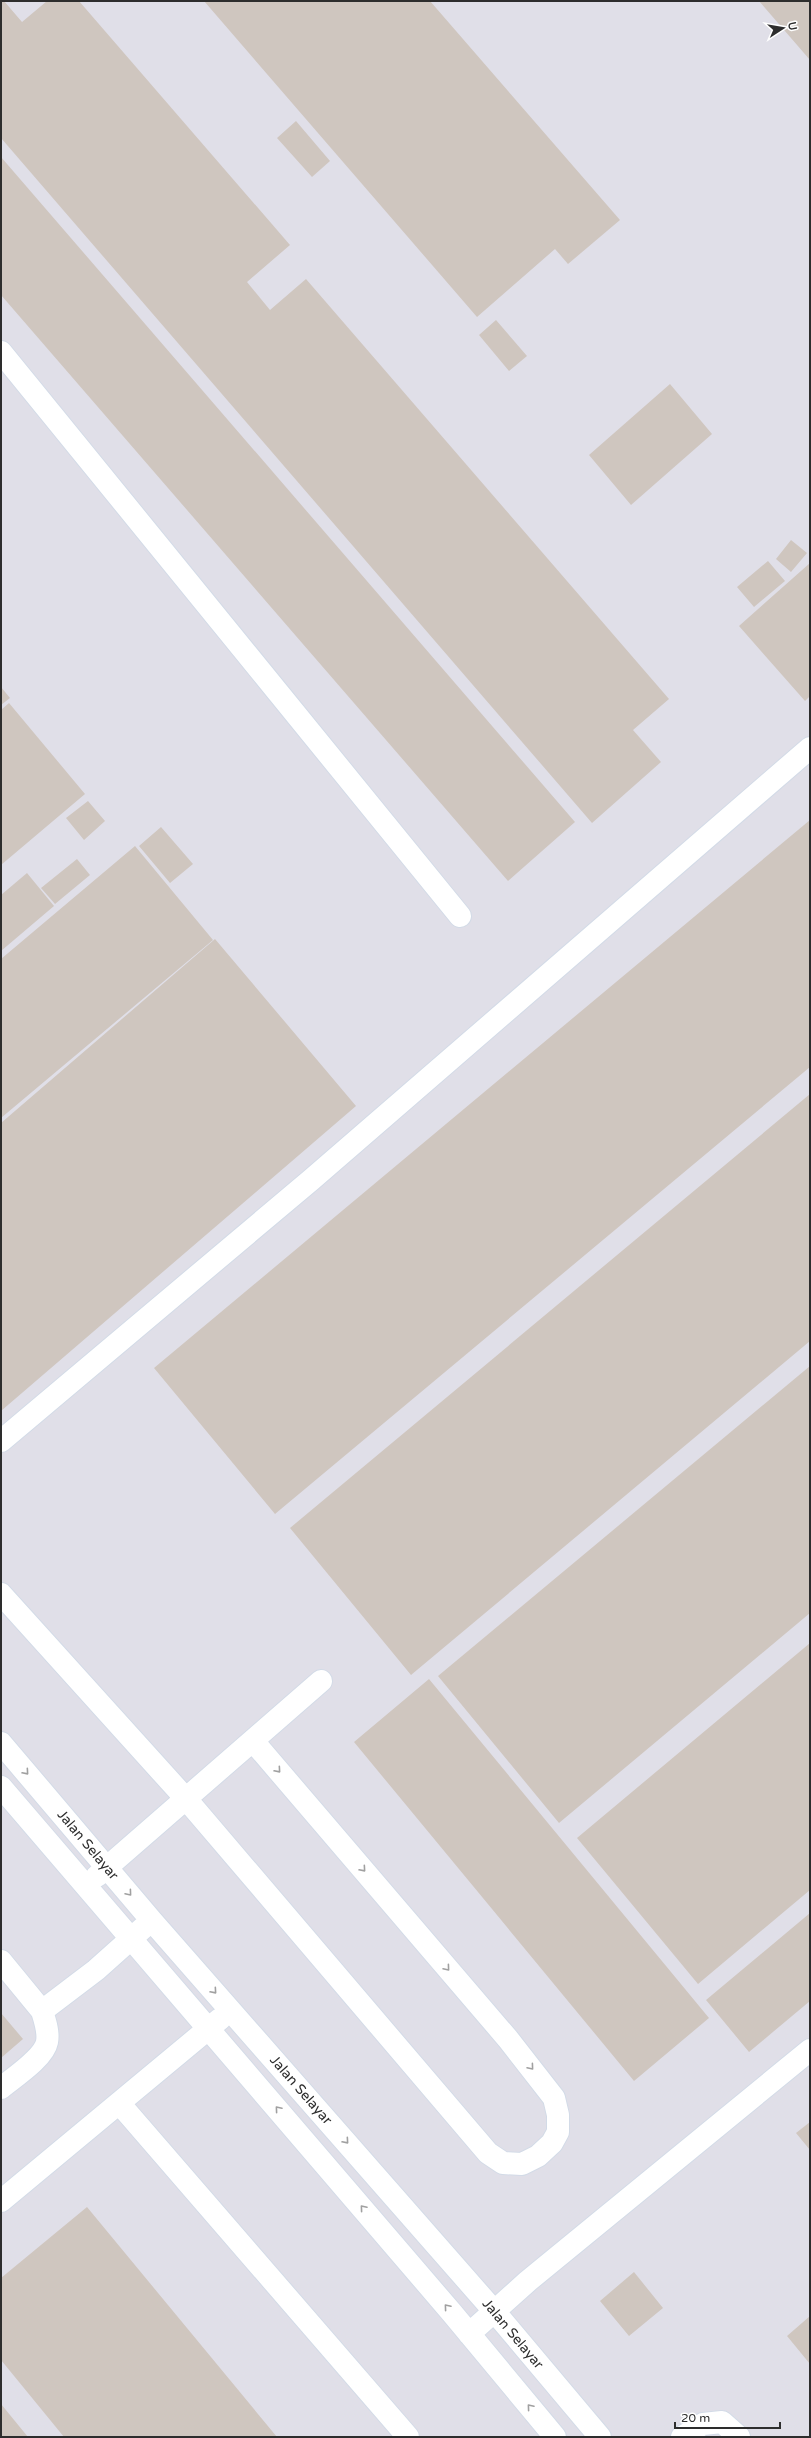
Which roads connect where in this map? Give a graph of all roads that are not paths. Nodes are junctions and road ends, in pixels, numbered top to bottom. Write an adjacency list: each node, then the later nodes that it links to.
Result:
1 (1, 352): 3 (street)
2 (810, 748): 4 (street)
3 (460, 916)
4 (1, 1441)
5 (1, 1594): 10 (street)
6 (321, 1681): 7 (street)
7 (253, 1741): 10 (street); 10 (street, one-way to 10)
8 (1, 1743): 11 (street, Jalan Selayar, one-way to 11)
9 (1, 1787): 12 (street, Jalan Selayar)
10 (187, 1800): 11 (street)
11 (108, 1868): 12 (street); 13 (street, Jalan Selayar, one-way to 13)
12 (86, 1885): 14 (street, Jalan Selayar)
13 (152, 1921): 14 (street); 16 (street, Jalan Selayar, one-way to 16)
14 (132, 1938): 17 (street); 18 (street, Jalan Selayar)
15 (1, 1961): 17 (street)
16 (231, 2010): 18 (street); 23 (street, Jalan Selayar, one-way to 23)
17 (42, 2011): 20 (street)
18 (209, 2028): 21 (street); 24 (street, Jalan Selayar, one-way to 18)
19 (810, 2050): 23 (street)
20 (1, 2088)
21 (119, 2103): 22 (street); 25 (street)
22 (1, 2201)
23 (494, 2310): 24 (street); 27 (street, Jalan Selayar)
24 (469, 2334): 26 (street, Jalan Selayar, one-way to 24)
25 (408, 2437)
26 (555, 2437)
27 (600, 2437)
28 (682, 2437): 29 (street)
29 (739, 2437)

